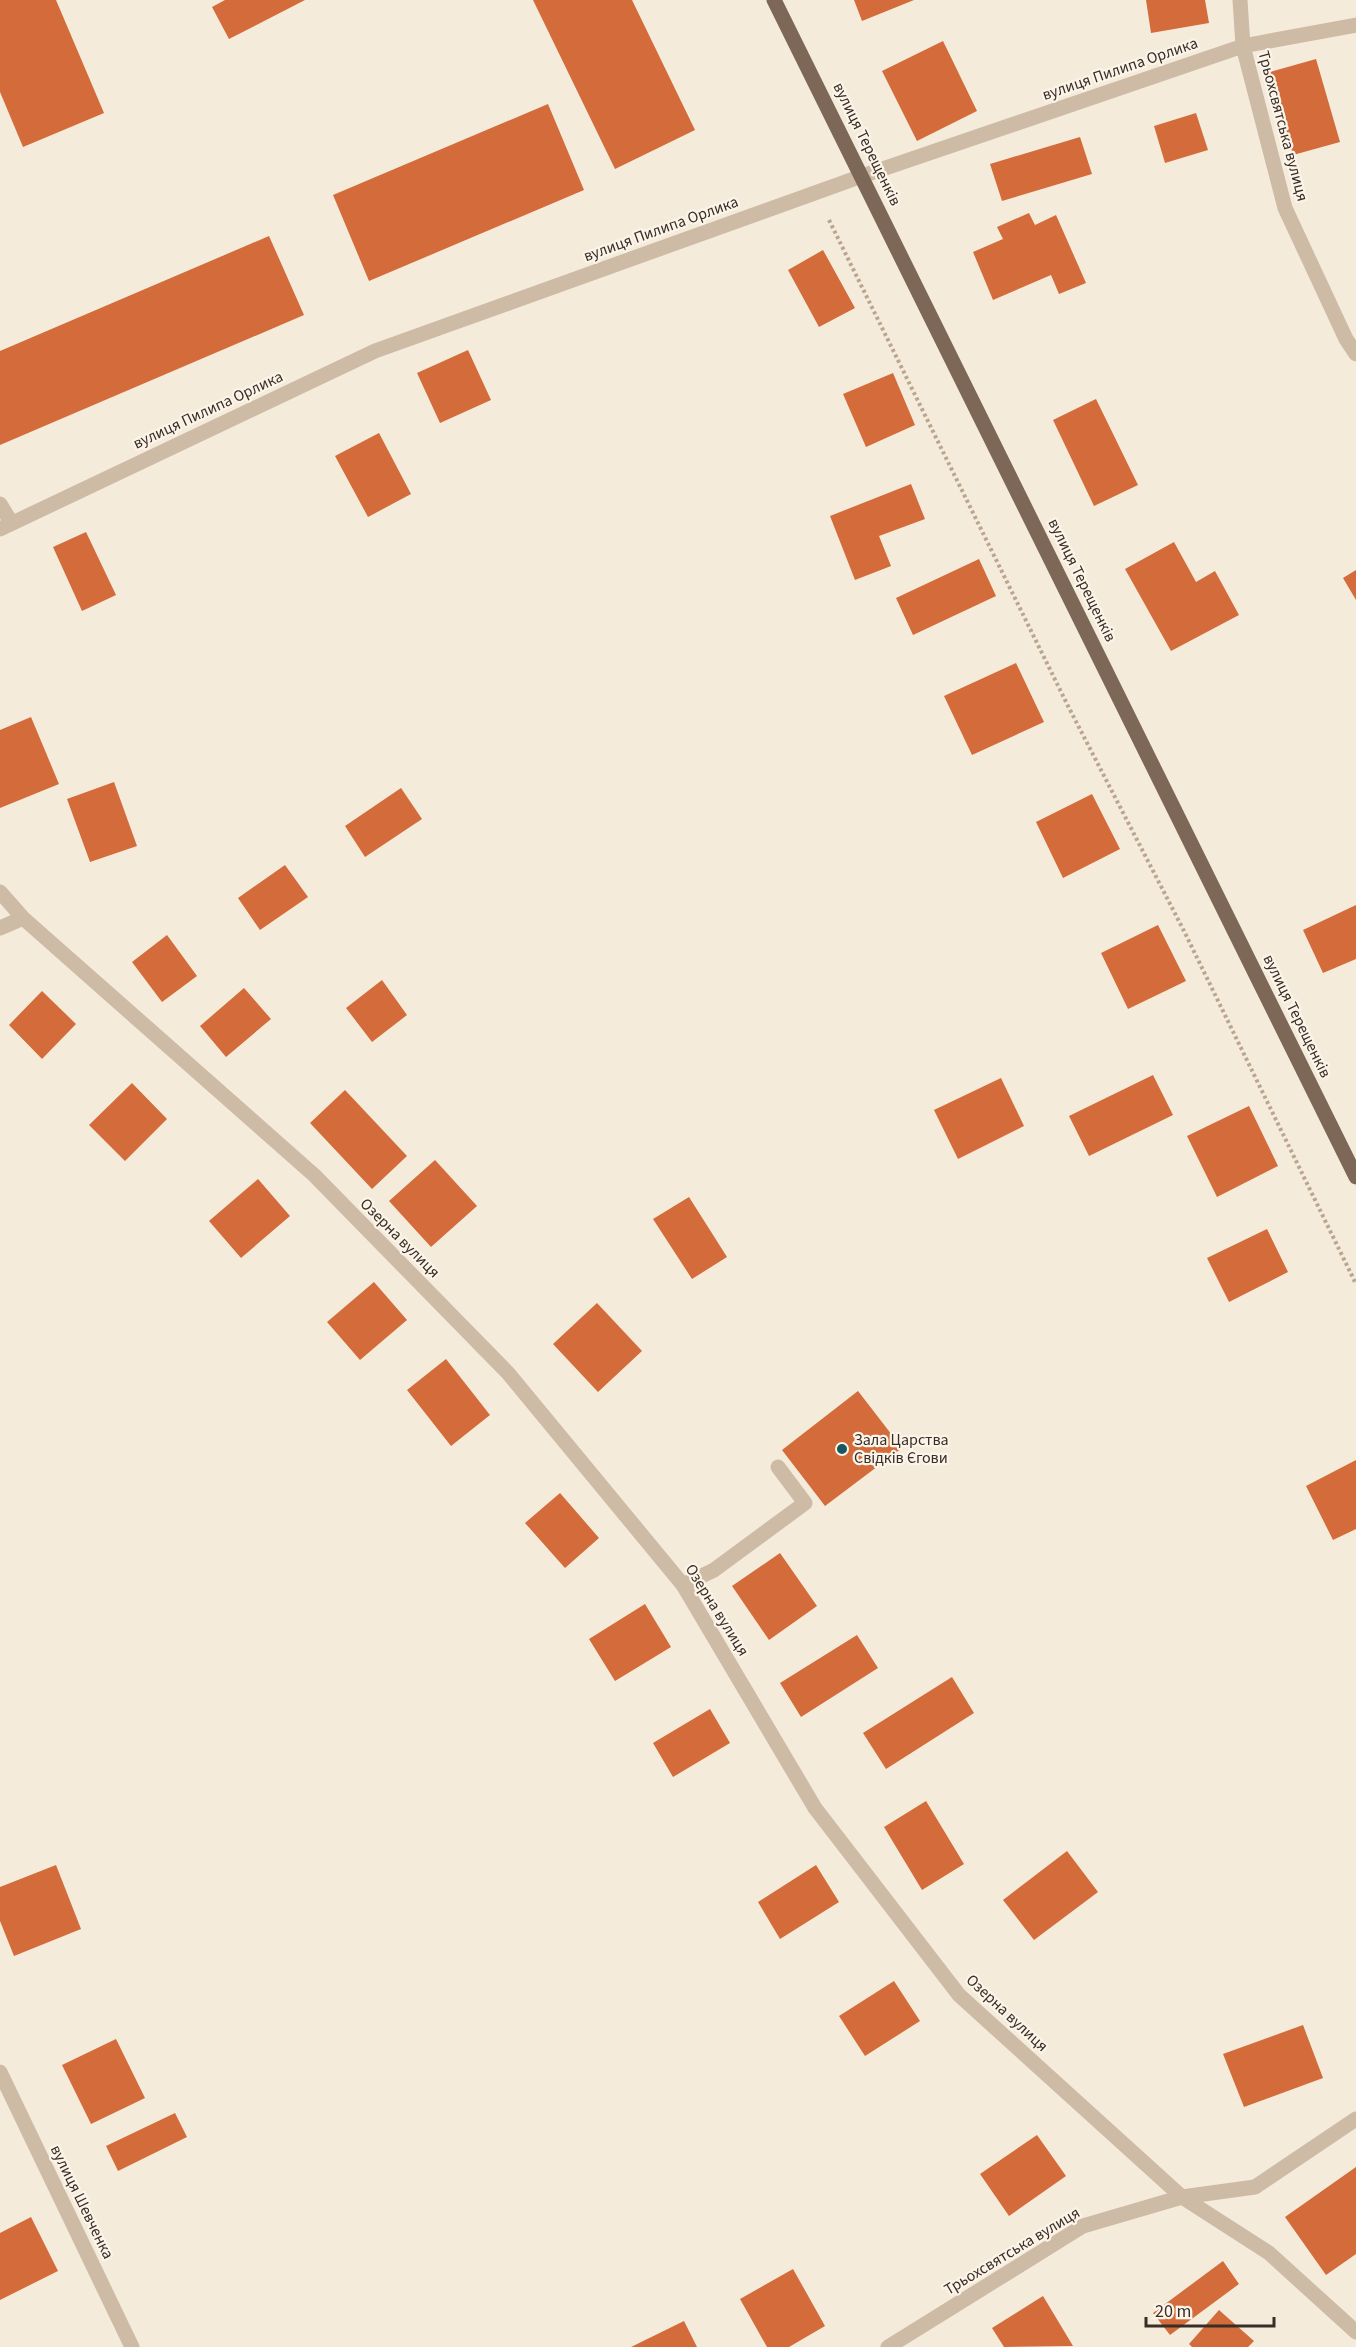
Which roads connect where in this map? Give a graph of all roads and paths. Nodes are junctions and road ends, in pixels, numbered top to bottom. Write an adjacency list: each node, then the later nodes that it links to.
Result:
1 (774, 0): 5 (main road, вулиця Терещенків)
2 (1240, 0): 4 (street, Трьохсвятська вулиця)
3 (1356, 25): 4 (street, вулиця Пилипа Орлика)
4 (1243, 46): 5 (street, вулиця Пилипа Орлика); 7 (street, Трьохсвятська вулиця)
5 (862, 176): 9 (street, вулиця Пилипа Орлика); 13 (main road, вулиця Терещенків)
6 (826, 214): 14 (path)
7 (1356, 354)
8 (0, 504): 9 (street)
9 (5, 526)
10 (0, 892): 11 (street, Озерна вулиця)
11 (23, 918): 12 (street); 16 (street, Озерна вулиця)
12 (0, 928)
13 (1356, 1177)
14 (1356, 1284)
15 (778, 1467): 16 (street)
16 (683, 1585): 19 (street, Озерна вулиця)
17 (0, 2072): 21 (street, вулиця Шевченка)
18 (1356, 2119): 19 (street, Трьохсвятська вулиця)
19 (1182, 2198): 20 (street, Озерна вулиця); 22 (street, Трьохсвятська вулиця)
20 (1356, 2332)
21 (132, 2347)
22 (888, 2347)

